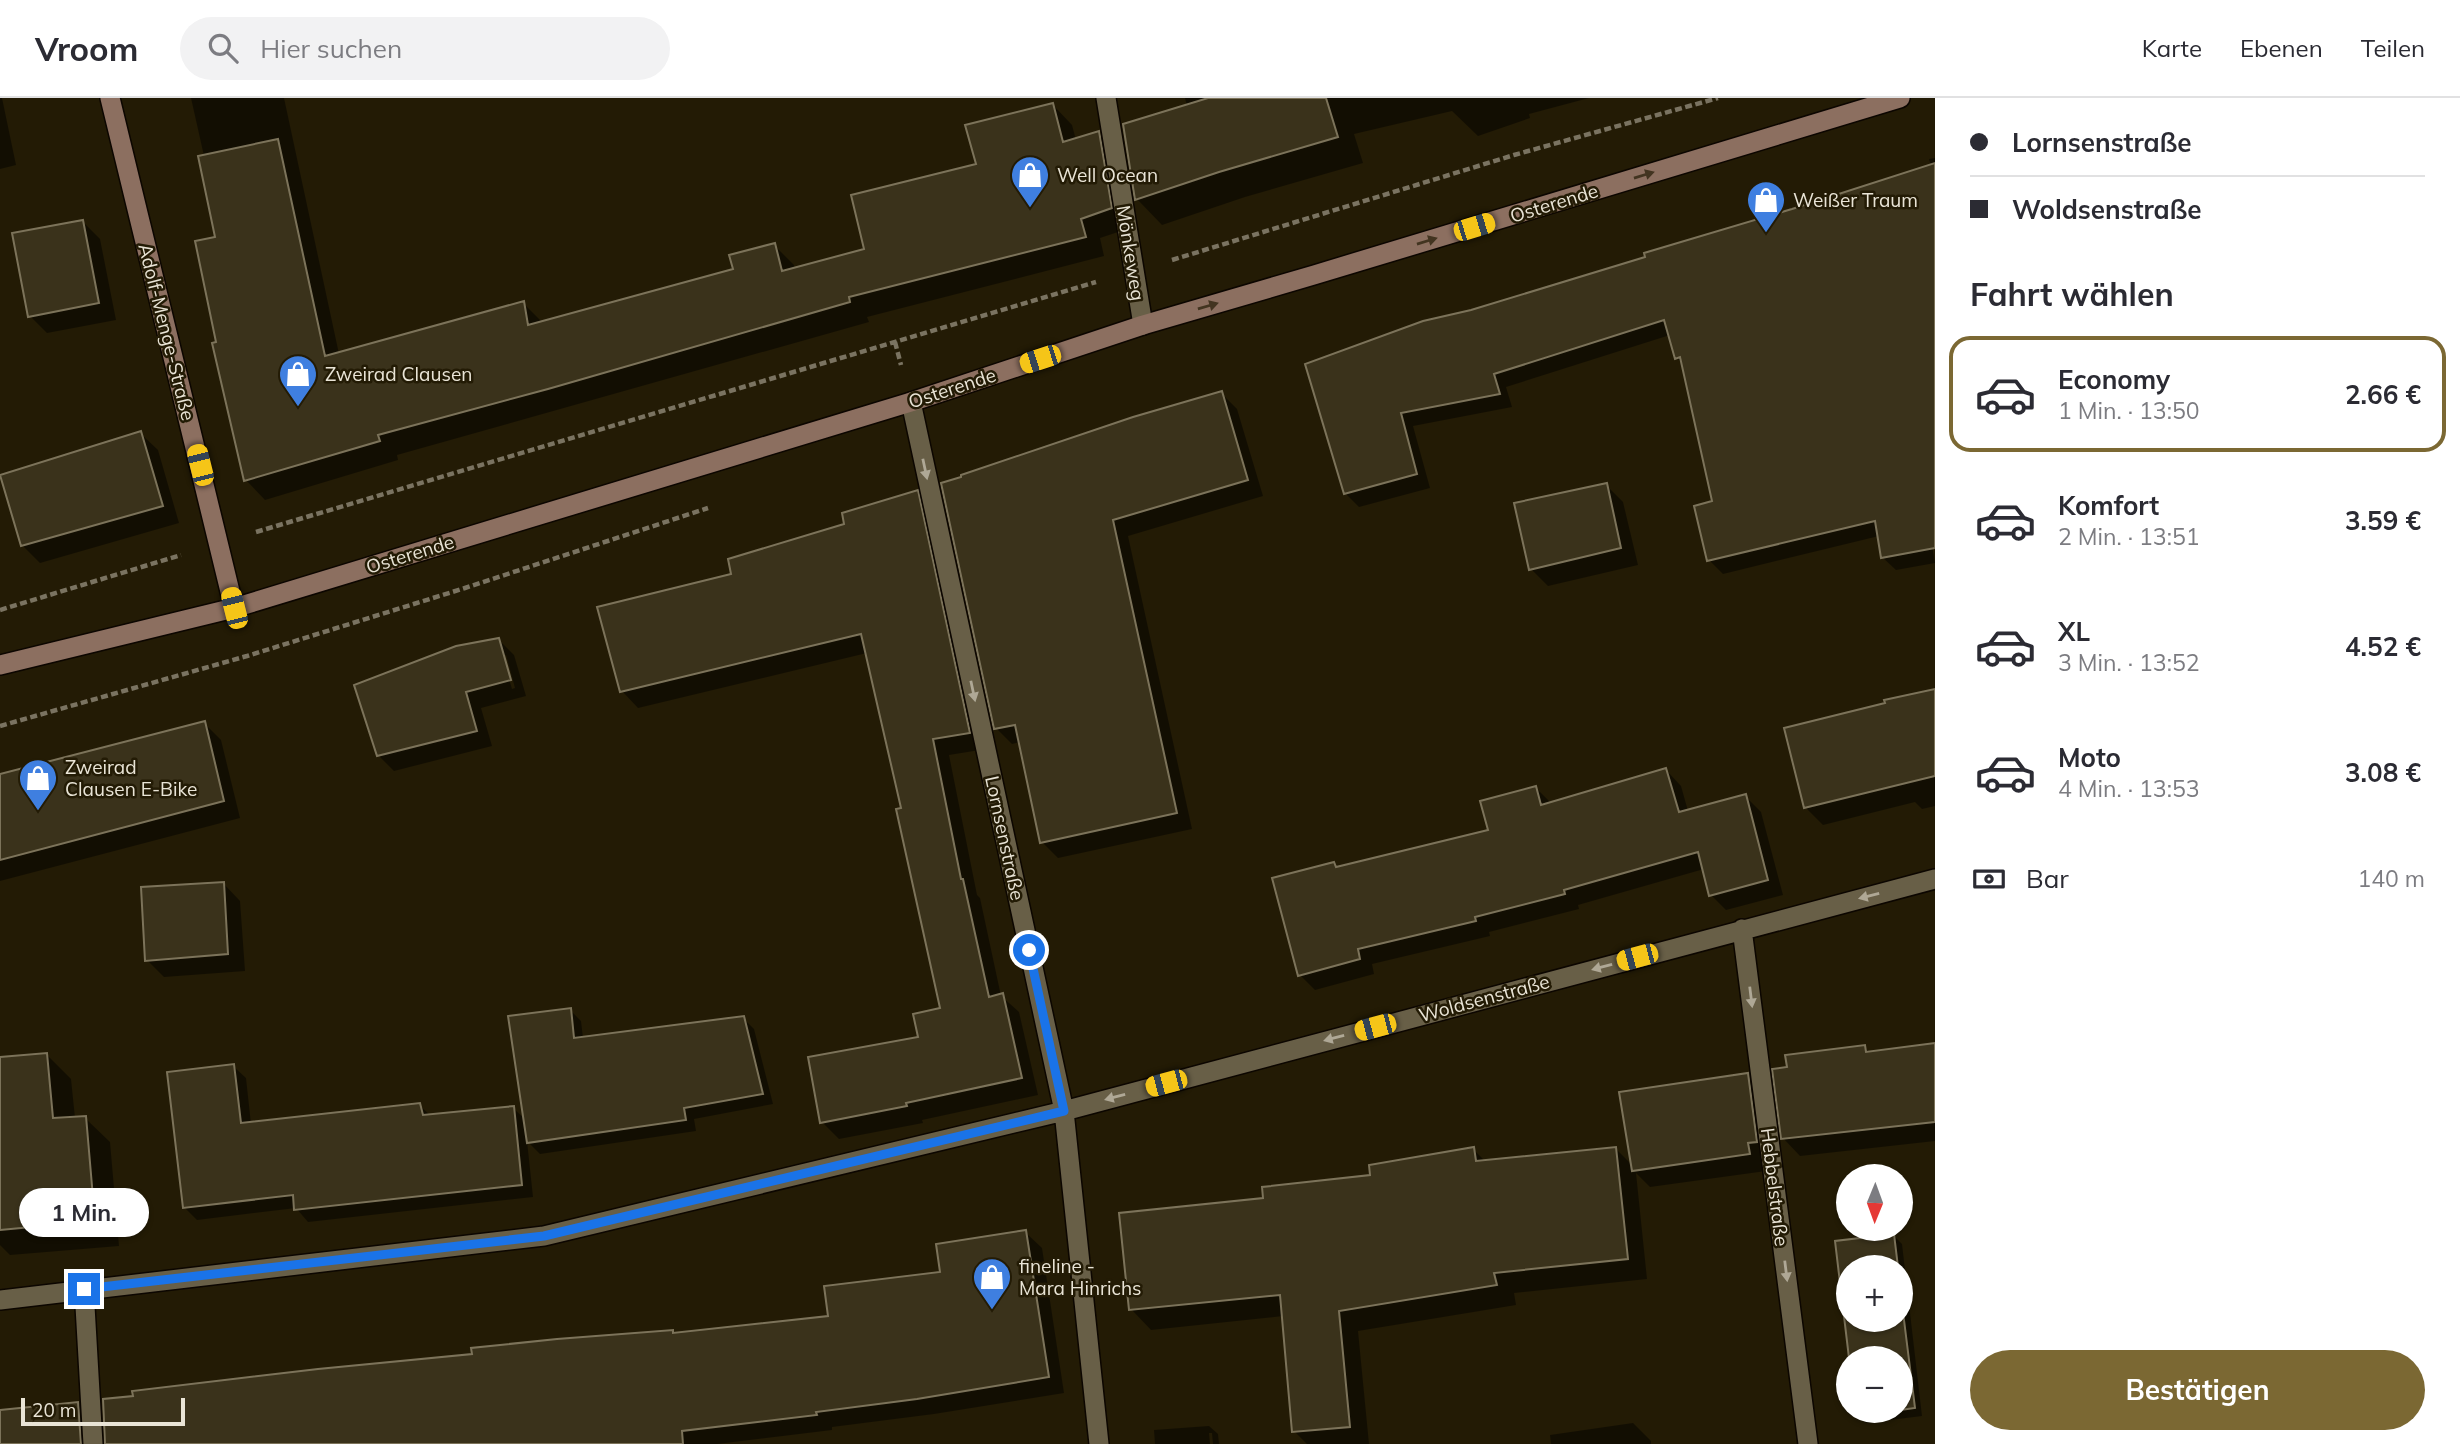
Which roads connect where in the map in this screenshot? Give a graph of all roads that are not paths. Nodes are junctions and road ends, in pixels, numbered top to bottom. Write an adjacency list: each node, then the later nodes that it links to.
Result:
1 (110, 98): 6 (main road, Adolf-Menge-Straße)
2 (1106, 98): 4 (street, Mönkeweg)
3 (1900, 98): 4 (main road, Osterende, one-way to 3)
4 (1143, 325): 5 (main road, Osterende)
5 (911, 402): 6 (main road, Osterende); 10 (street, Lornsenstraße, one-way to 10)
6 (234, 608): 7 (main road, Osterende)
7 (0, 665)
8 (1935, 879): 9 (street, Woldsenstraße, one-way to 9)
9 (1742, 929): 10 (street, Woldsenstraße, one-way to 10); 15 (street, Hebbelstraße, one-way to 15)
10 (1064, 1111): 11 (street, Woldsenstraße); 14 (street, Lornsenstraße)
11 (84, 1289): 12 (street, Woldsenstraße); 13 (street)
12 (0, 1300)
13 (93, 1444)
14 (1100, 1444)
15 (1808, 1444)

